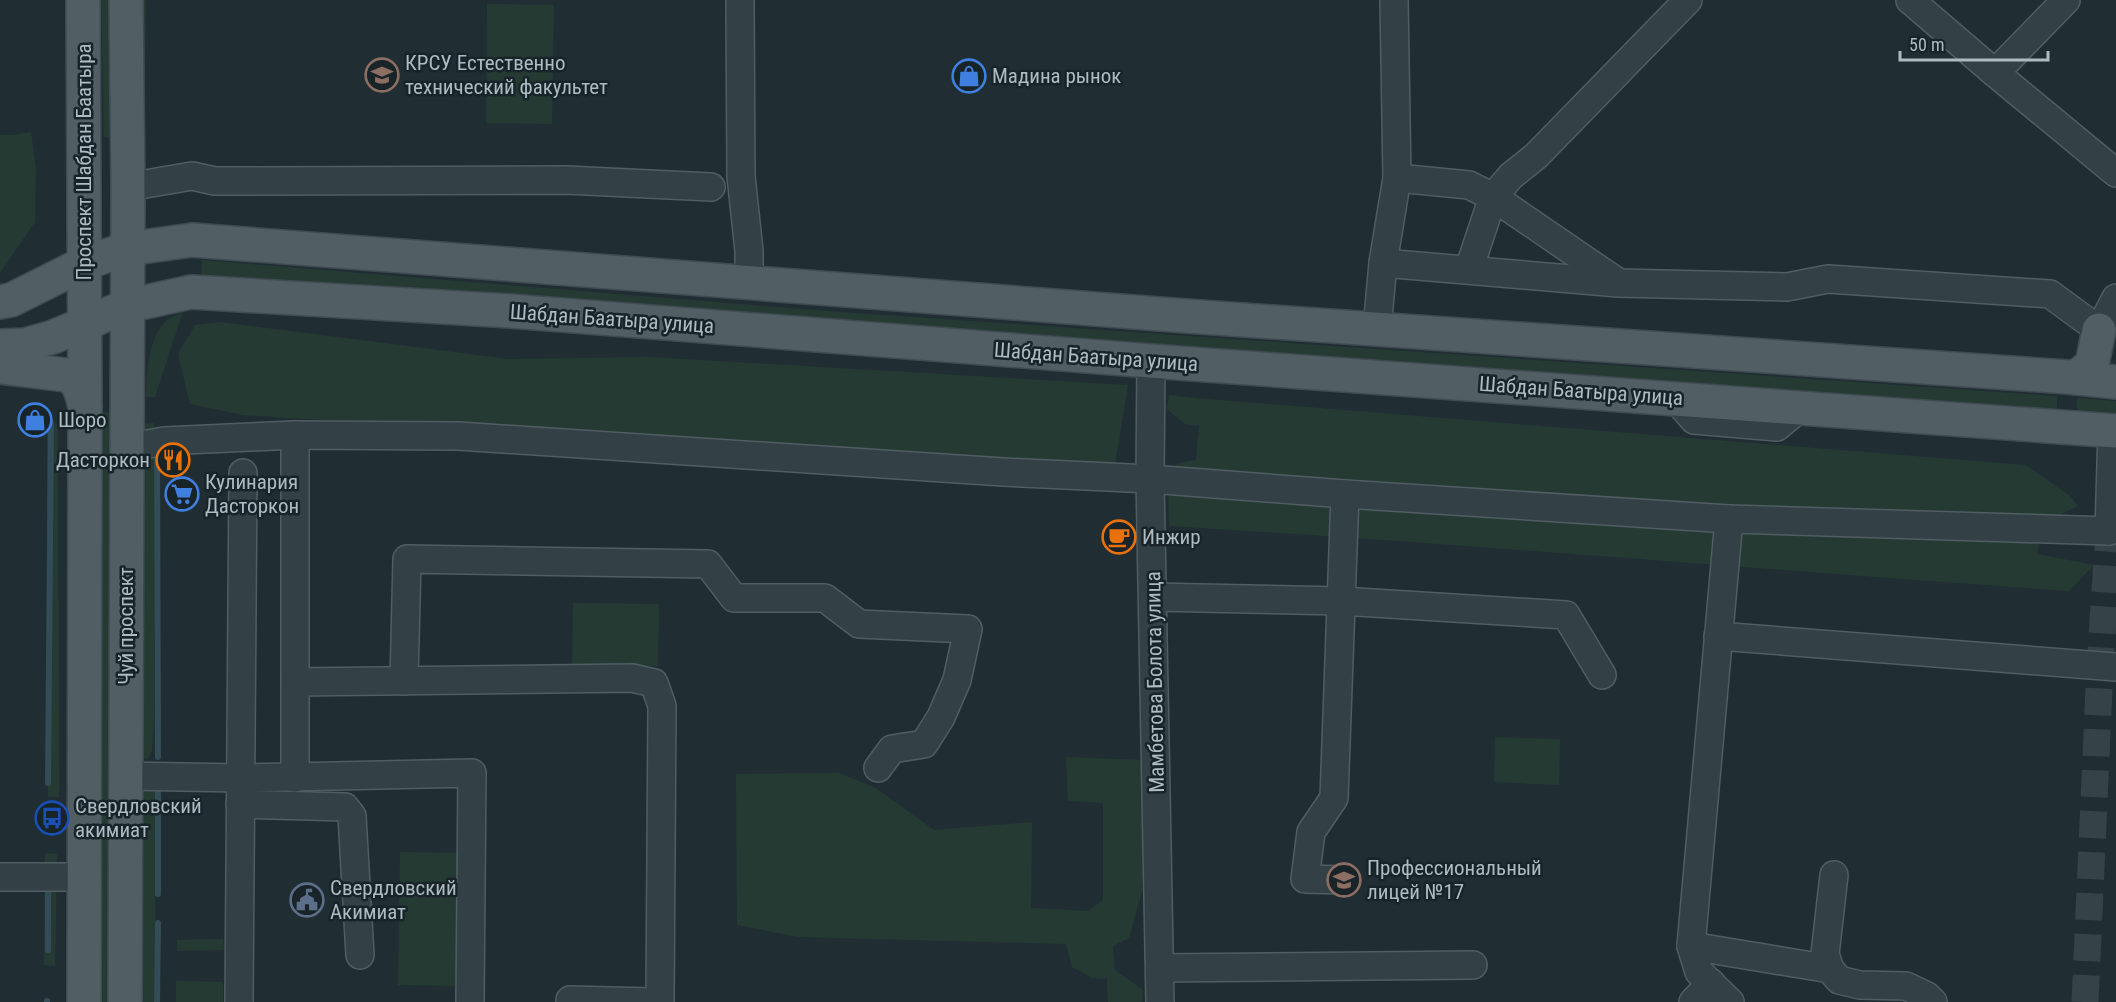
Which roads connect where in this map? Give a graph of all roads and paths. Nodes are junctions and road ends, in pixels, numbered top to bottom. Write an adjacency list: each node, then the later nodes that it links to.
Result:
1 (83, 0): 15 (main road, Проспект Шабдан Баатыра)
2 (126, 0): 11 (main road, Проспект Шабдан Баатыра)
3 (740, 0): 18 (street)
4 (1394, 0): 10 (street)
5 (1688, 0): 13 (street)
6 (1910, 0): 8 (street)
7 (2066, 0): 8 (street)
8 (1995, 73): 9 (street)
9 (2116, 173)
10 (1397, 178): 13 (street); 16 (street)
11 (128, 187): 12 (street); 14 (main road, Проспект Шабдан Баатыра)
12 (711, 187)
13 (1493, 197): 17 (street); 19 (street)
14 (127, 249): 15 (main road); 18 (main road); 22 (main road, Чуй проспект)
15 (85, 263): 21 (main road); 23 (main road, Проспект Шабдан Баатыра)
16 (1383, 263): 17 (street); 25 (street)
17 (1469, 269): 19 (street)
18 (749, 281): 25 (main road)
19 (1618, 283): 24 (street)
20 (2116, 298): 24 (street)
21 (0, 302)
22 (126, 306): 23 (main road, Шабдан Баатыра улица); 27 (main road, Шабдан Баатыра улица); 34 (main road, Чуй проспект)
23 (85, 323): 26 (main road, Шабдан Баатыра улица); 31 (main road, Чуй проспект)
24 (2107, 324): 29 (main road)
25 (1377, 329): 29 (main road)
26 (0, 346)
27 (1151, 361): 32 (main road, Шабдан Баатыра улица); 36 (street, Мамбетова Болота улица)
28 (0, 367): 31 (main road)
29 (2076, 378): 30 (main road)
30 (2116, 382)
31 (85, 406): 53 (main road, Чуй проспект)
32 (2114, 431): 39 (street)
33 (295, 435): 34 (street); 36 (street); 46 (street)
34 (127, 448): 48 (main road, Чуй проспект)
35 (243, 473): 50 (street)
36 (1150, 479): 37 (street); 40 (street, Мамбетова Болота улица)
37 (1345, 494): 38 (street); 41 (street)
38 (1729, 519): 39 (street); 42 (street)
39 (2112, 529)
40 (1153, 597): 41 (street); 58 (street, Мамбетова Болота улица)
41 (1341, 601): 44 (street); 54 (street)
42 (1719, 636): 43 (street); 55 (street)
43 (2116, 667)
44 (1602, 675)
45 (404, 681): 46 (street); 47 (street); 67 (street)
46 (296, 682): 49 (street)
47 (878, 768)
48 (124, 776): 50 (street); 63 (main road, Чуй проспект)
49 (295, 778): 50 (street); 65 (street)
50 (240, 791): 56 (street); 64 (street)
51 (1834, 875): 59 (street)
52 (0, 877): 53 (street)
53 (84, 877): 62 (main road, Чуй проспект)
54 (1344, 880)
55 (1691, 946): 59 (street); 60 (street)
56 (360, 955)
57 (1473, 965): 58 (street)
58 (1160, 968): 68 (street, Мамбетова Болота улица)
59 (1830, 969): 70 (street)
60 (1702, 993): 69 (street)
61 (570, 1000): 66 (street)
62 (84, 1002)
63 (125, 1002)
64 (239, 1002)
65 (470, 1002)
66 (652, 1002)
67 (660, 1002)
68 (1160, 1002)
69 (1730, 1002)
70 (1933, 1002)

